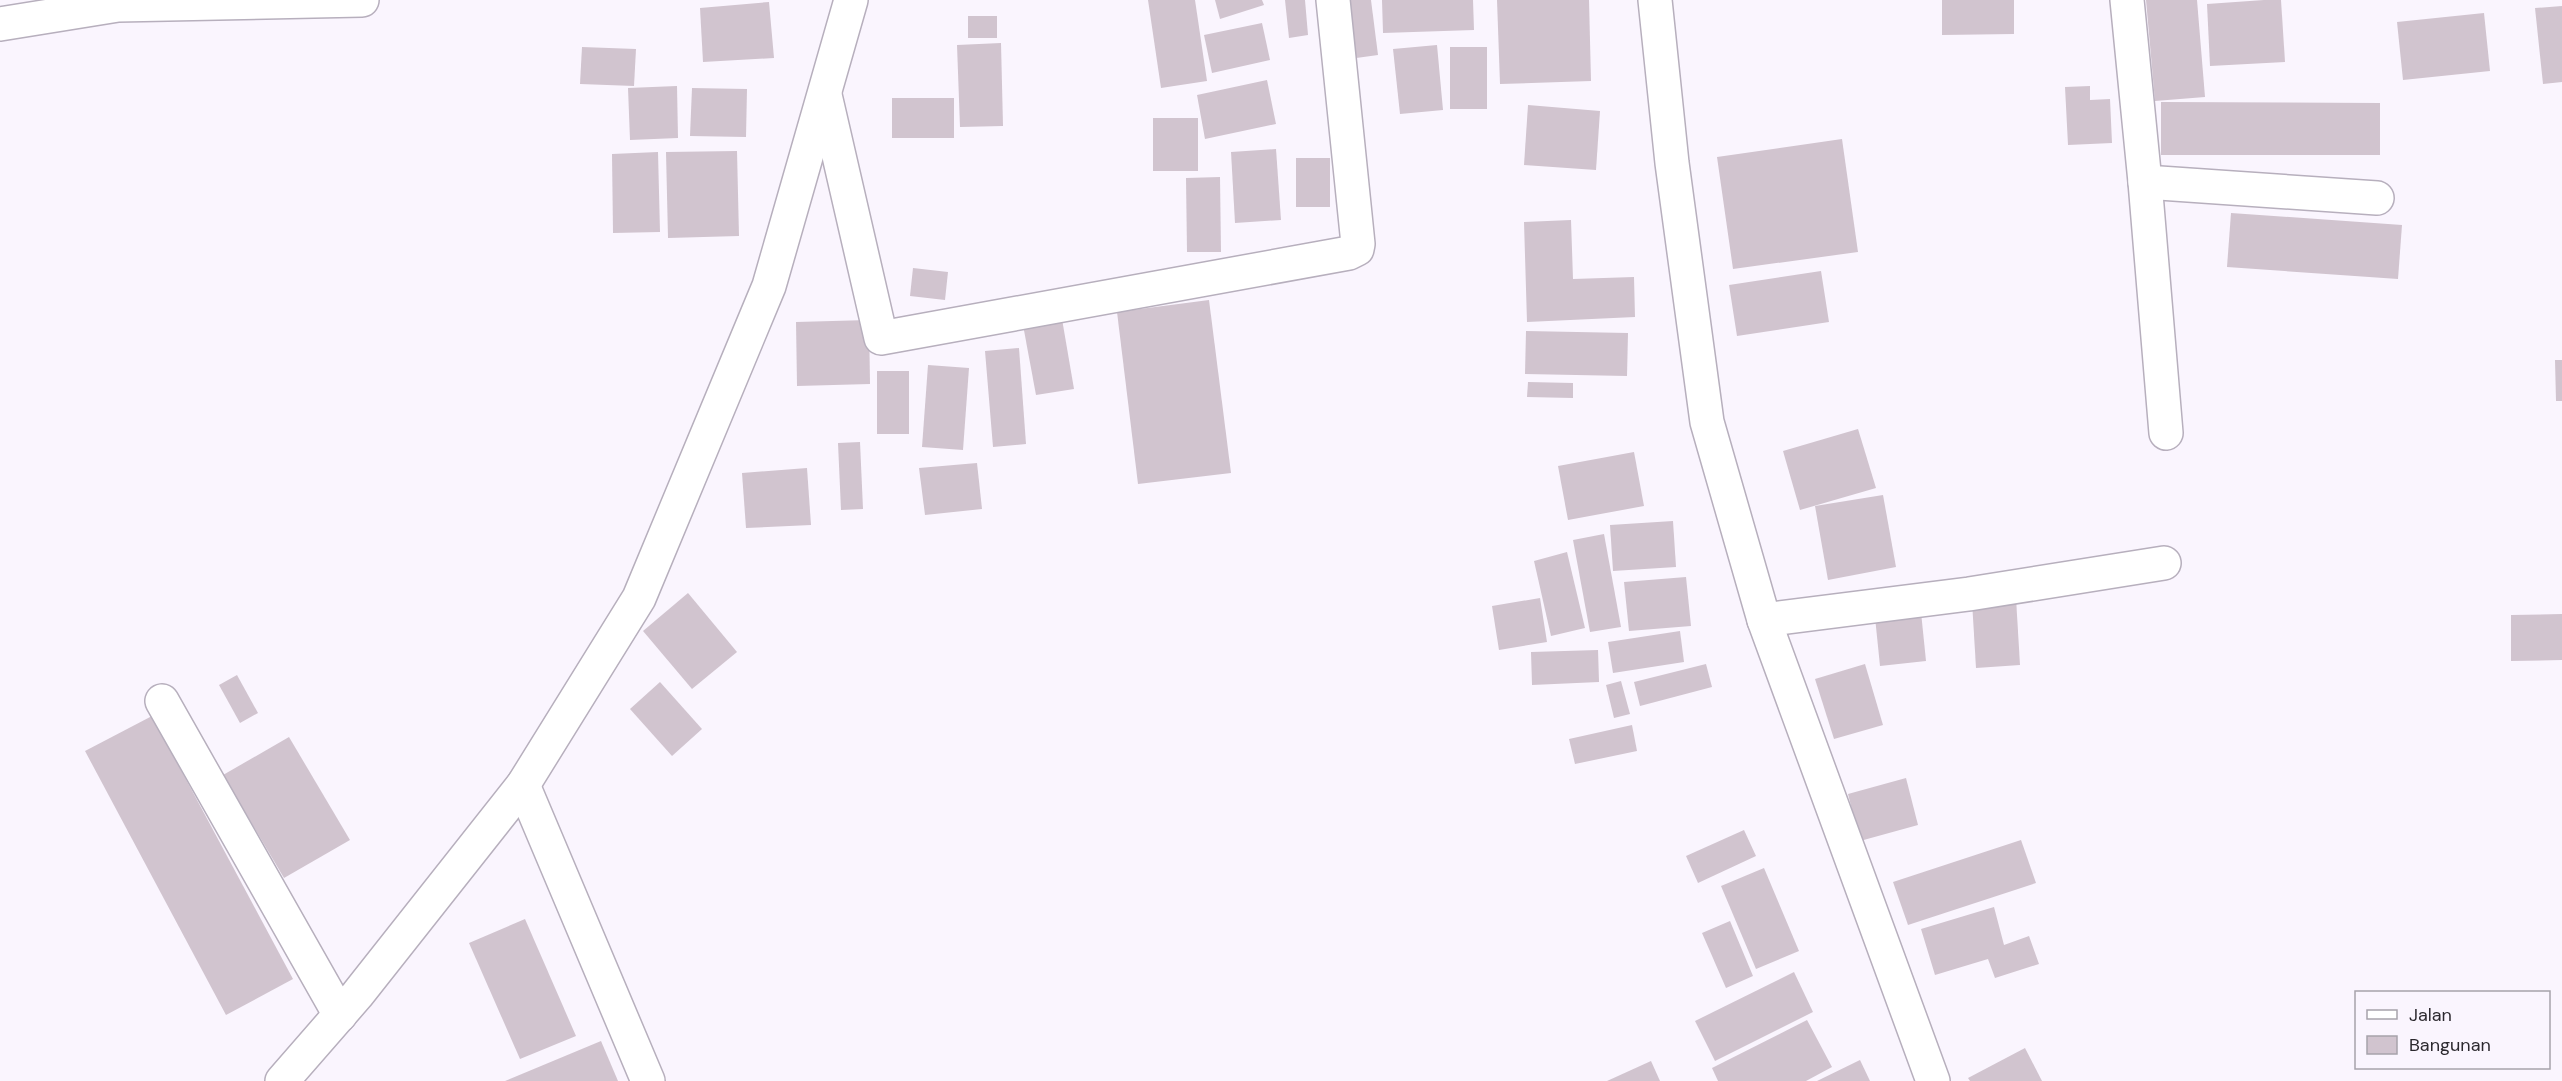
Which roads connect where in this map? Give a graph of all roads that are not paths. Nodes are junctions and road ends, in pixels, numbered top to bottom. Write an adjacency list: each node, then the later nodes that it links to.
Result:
1 (362, 0): 6 (street)
2 (851, 0): 7 (street)
3 (1333, 0): 7 (street)
4 (1655, 0): 12 (street)
5 (2127, 0): 8 (street)
6 (0, 24)
7 (825, 92): 14 (street)
8 (2145, 182): 9 (street); 10 (street)
9 (2377, 198)
10 (2166, 433)
11 (2164, 563): 12 (street)
12 (1764, 620): 18 (street)
13 (162, 702): 15 (street)
14 (523, 785): 15 (street); 17 (street)
15 (340, 1015): 16 (street)
16 (282, 1081)
17 (648, 1081)
18 (1933, 1081)

